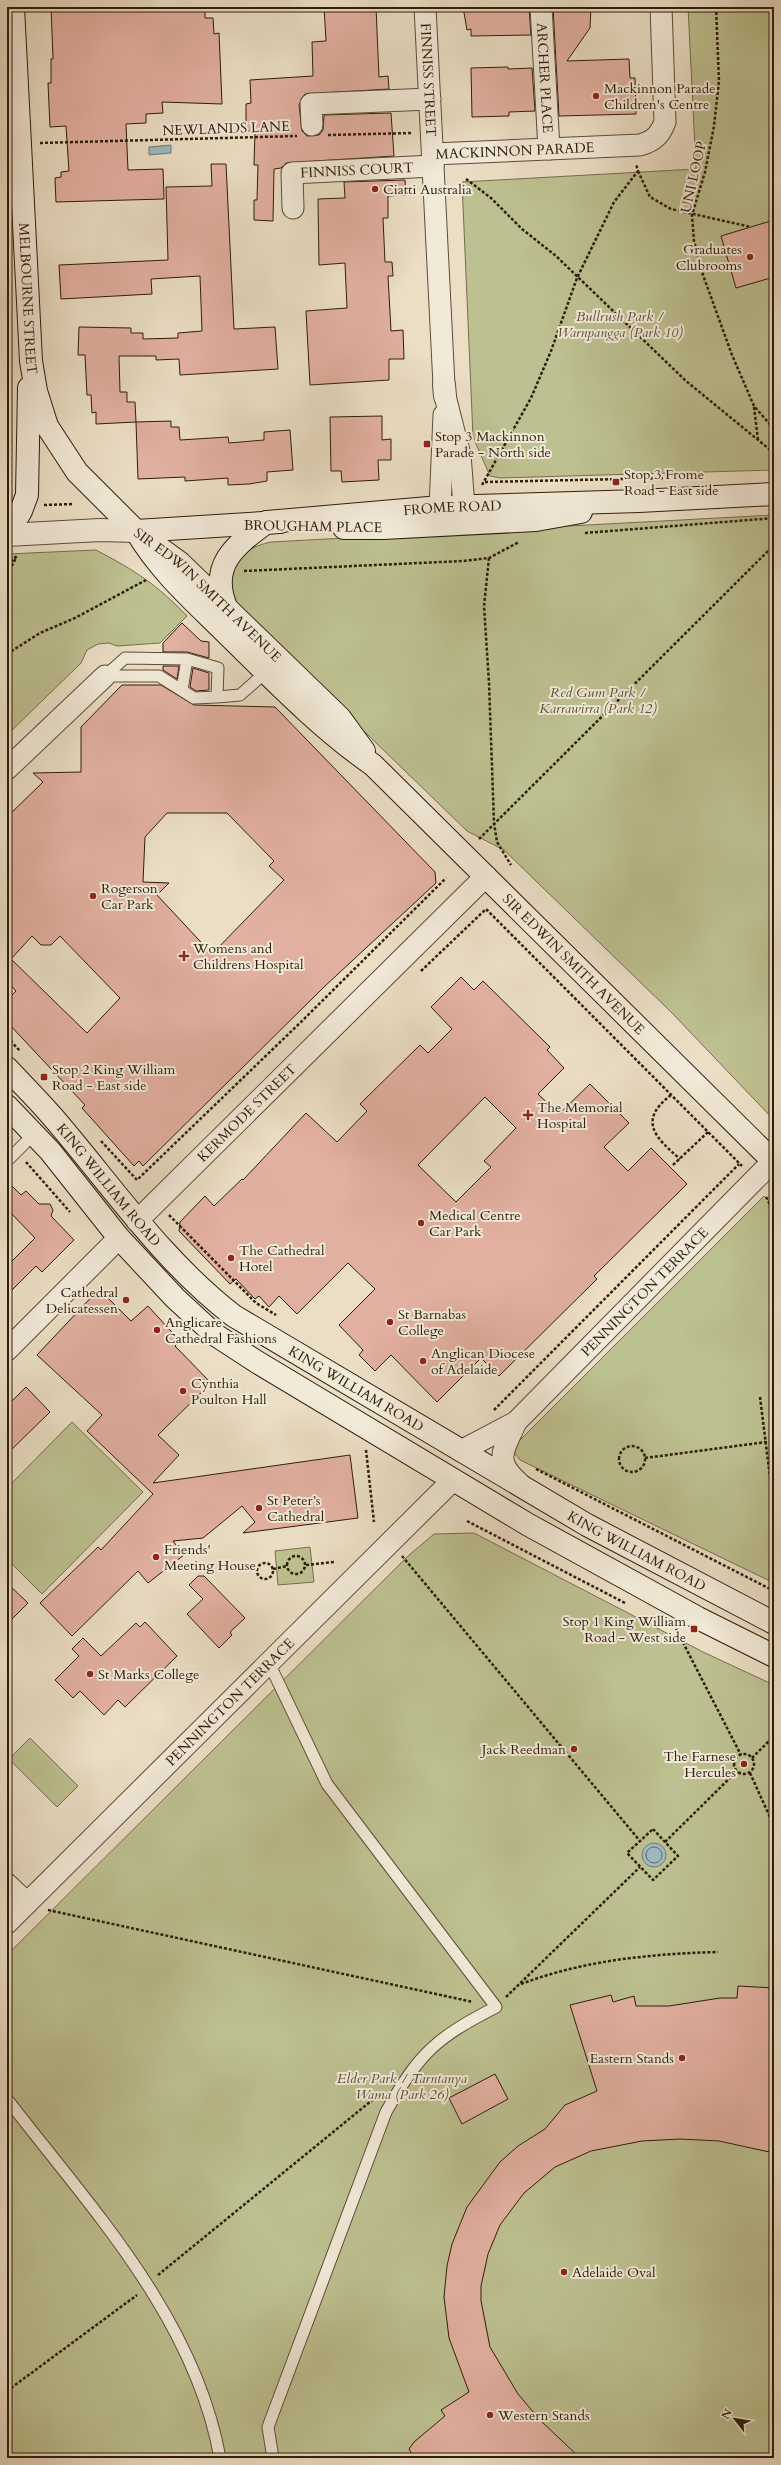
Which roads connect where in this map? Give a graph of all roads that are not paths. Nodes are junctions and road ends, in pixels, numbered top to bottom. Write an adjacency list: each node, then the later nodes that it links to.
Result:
1 (13, 7): 10 (main road, MELBOURNE STREET)
2 (426, 7): 5 (street, FINNISS STREET)
3 (542, 7): 7 (street, ARCHER PLACE)
4 (661, 7): 7 (street, MACKINNON PARADE)
5 (430, 99): 6 (street); 8 (street, FINNISS STREET)
6 (312, 132)
7 (549, 149): 8 (street, MACKINNON PARADE)
8 (433, 160): 9 (street, FINNISS COURT); 11 (street, MACKINNON PARADE)
9 (293, 208)
10 (31, 361): 18 (main road, MELBOURNE STREET); 19 (main road)
11 (445, 390): 14 (street, MACKINNON PARADE); 15 (street, MACKINNON PARADE)
12 (774, 494): 13 (main road, FROME ROAD)
13 (639, 501): 14 (main road, FROME ROAD); 17 (main road, FROME ROAD)
14 (464, 506): 15 (main road, FROME ROAD); 17 (main road)
15 (440, 507): 16 (main road, FROME ROAD); 17 (main road)
16 (266, 522): 17 (main road, BROUGHAM PLACE); 18 (main road, BROUGHAM PLACE); 20 (main road)
17 (452, 525)
18 (136, 531): 19 (main road, BROUGHAM PLACE); 20 (main road, SIR EDWIN SMITH AVENUE); 22 (main road, SIR EDWIN SMITH AVENUE)
19 (7, 535)
20 (227, 609): 26 (main road, SIR EDWIN SMITH AVENUE)
21 (187, 659): 23 (lane); 24 (lane); 25 (lane)
22 (266, 672): 25 (lane); 26 (main road, SIR EDWIN SMITH AVENUE)
23 (105, 676): 24 (lane); 27 (street)
24 (182, 690): 25 (lane)
25 (217, 697)
26 (373, 765): 28 (main road, SIR EDWIN SMITH AVENUE)
27 (7, 769)
28 (486, 876): 33 (main road, SIR EDWIN SMITH AVENUE); 34 (street, KERMODE STREET)
29 (7, 1068): 34 (main road, KING WILLIAM ROAD)
30 (7, 1106): 31 (main road, KING WILLIAM ROAD)
31 (34, 1134): 32 (lane); 35 (main road, KING WILLIAM ROAD)
32 (7, 1161)
33 (774, 1162): 37 (street, PENNINGTON TERRACE)
34 (137, 1221): 35 (main road, KERMODE STREET); 38 (main road, KING WILLIAM ROAD)
35 (119, 1238): 36 (street, KERMODE STREET); 39 (main road, KING WILLIAM ROAD)
36 (7, 1350)
37 (516, 1422): 38 (street, PENNINGTON TERRACE); 40 (street, PENNINGTON TERRACE)
38 (461, 1451): 40 (main road, KING WILLIAM ROAD)
39 (453, 1480): 40 (main road); 42 (main road, KING WILLIAM ROAD); 43 (street, PENNINGTON TERRACE)
40 (517, 1483): 41 (main road, KING WILLIAM ROAD)
41 (774, 1623)
42 (774, 1656)
43 (269, 1663): 45 (street, PENNINGTON TERRACE); 49 (lane)
44 (7, 1884): 45 (street)
45 (27, 1903): 46 (street, PENNINGTON TERRACE)
46 (7, 1923)
47 (7, 2099): 48 (lane)
48 (220, 2458)
49 (274, 2458)

